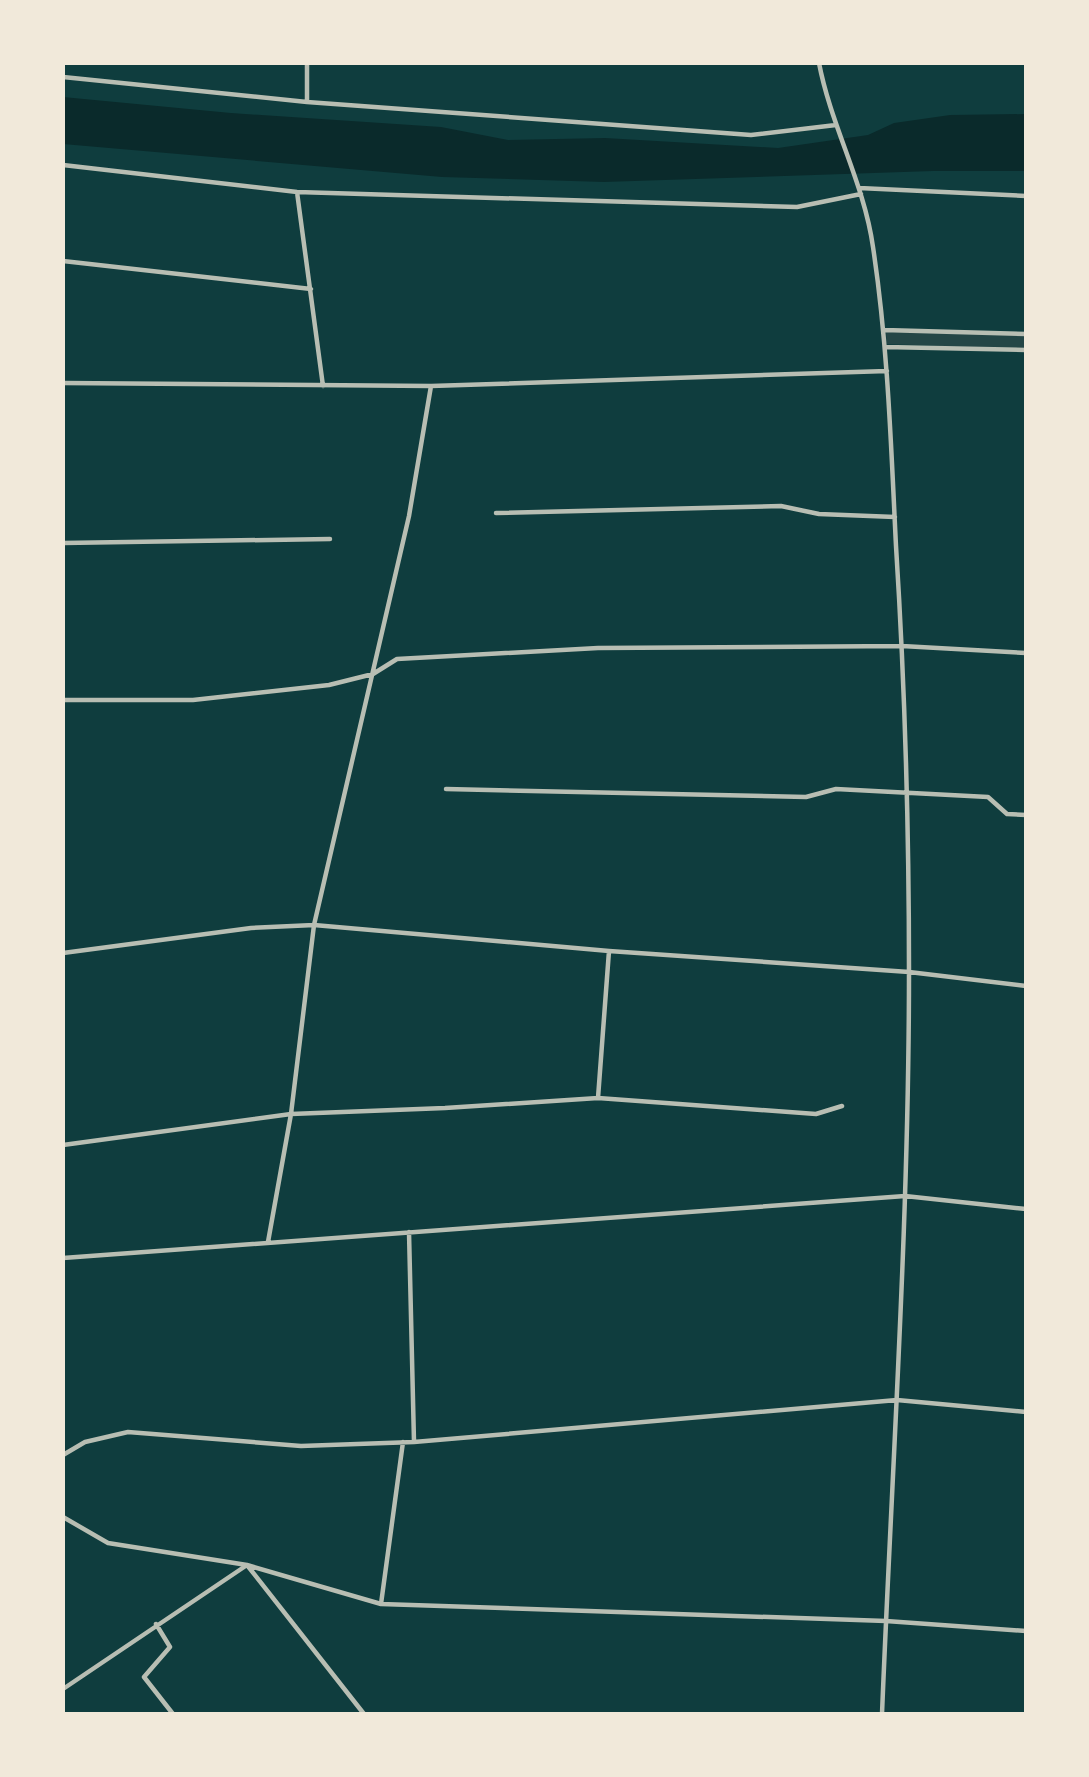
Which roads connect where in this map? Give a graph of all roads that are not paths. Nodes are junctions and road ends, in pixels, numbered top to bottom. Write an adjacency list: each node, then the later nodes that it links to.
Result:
1 (307, 63): 4 (street)
2 (819, 63): 5 (street)
3 (63, 76): 4 (street)
4 (307, 102): 5 (street)
5 (836, 125): 7 (street)
6 (63, 165): 8 (street)
7 (860, 191): 8 (street); 9 (street); 12 (street)
8 (297, 192): 11 (street)
9 (1026, 196)
10 (63, 261): 11 (street)
11 (311, 289): 18 (street)
12 (884, 330): 13 (street); 14 (street)
13 (1026, 334)
14 (885, 347): 15 (street); 16 (street)
15 (1026, 350)
16 (887, 371): 19 (street); 21 (street)
17 (63, 383): 18 (street)
18 (323, 386): 19 (street)
19 (431, 386): 26 (street)
20 (496, 513): 21 (street)
21 (895, 517): 24 (street)
22 (330, 539): 23 (street)
23 (63, 542)
24 (902, 646): 25 (street); 26 (street); 29 (street)
25 (1026, 653)
26 (373, 674): 27 (street); 31 (street)
27 (63, 700)
28 (446, 789): 29 (street)
29 (906, 793): 30 (street); 34 (street)
30 (1026, 816)
31 (314, 925): 32 (street); 33 (street); 38 (street)
32 (609, 951): 34 (street); 36 (street)
33 (63, 953)
34 (909, 972): 35 (street); 40 (street)
35 (1026, 986)
36 (598, 1098): 37 (street); 38 (street)
37 (842, 1106)
38 (291, 1114): 39 (street); 43 (street)
39 (63, 1145)
40 (905, 1196): 41 (street); 42 (street); 45 (street)
41 (1026, 1209)
42 (410, 1231): 43 (street); 48 (street)
43 (268, 1242): 44 (street)
44 (63, 1258)
45 (897, 1400): 46 (street); 48 (street); 53 (street)
46 (1026, 1412)
47 (403, 1442): 48 (street); 49 (street); 52 (street)
48 (414, 1442)
49 (63, 1455)
50 (63, 1517): 51 (street)
51 (247, 1565): 52 (street); 54 (street); 58 (street)
52 (381, 1604): 53 (street)
53 (886, 1621): 55 (street); 59 (street)
54 (156, 1624): 56 (street); 57 (street)
55 (1026, 1631)
56 (63, 1689)
57 (173, 1714)
58 (364, 1714)
59 (883, 1714)

